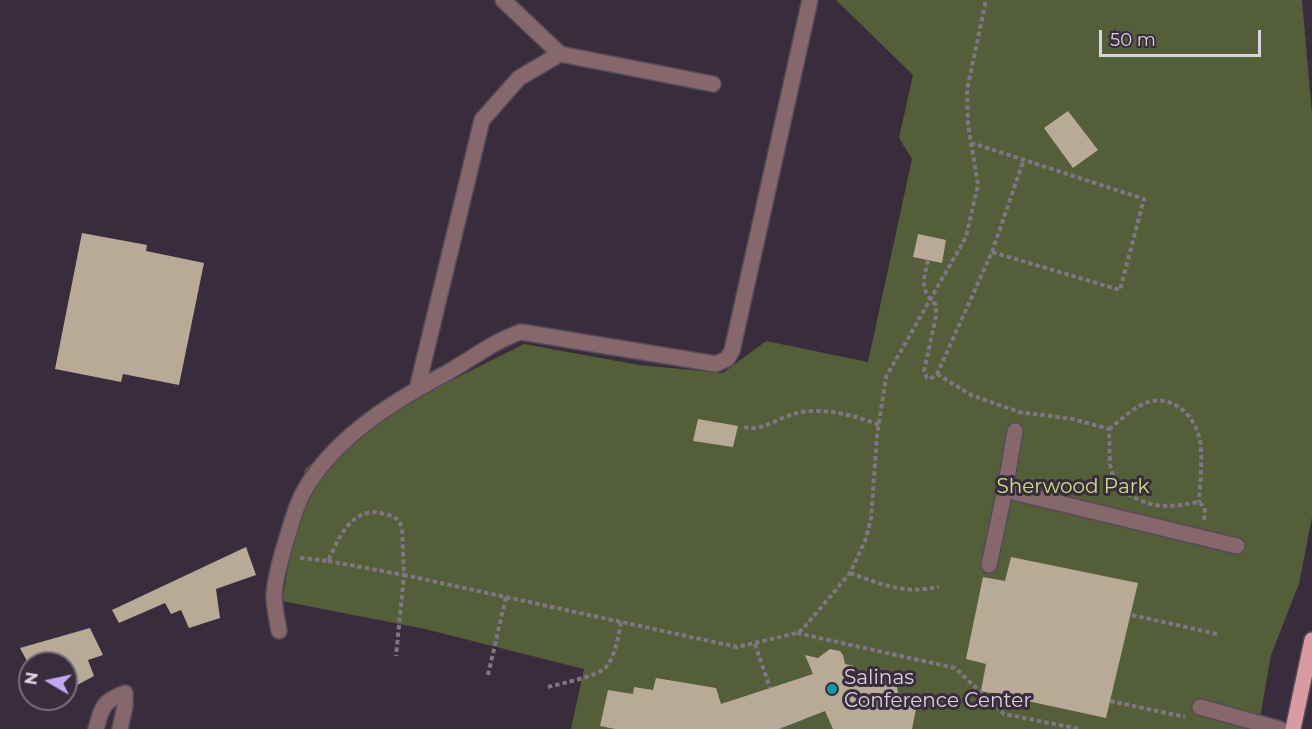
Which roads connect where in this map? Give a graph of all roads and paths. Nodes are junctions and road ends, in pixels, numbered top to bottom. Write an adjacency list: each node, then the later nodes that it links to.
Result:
1 (503, 0): 4 (lane)
2 (810, 0): 12 (lane)
3 (986, 0): 6 (path)
4 (560, 54): 5 (lane); 12 (lane)
5 (713, 84)
6 (972, 143): 7 (path); 10 (path)
7 (1024, 159): 8 (path); 8 (path)
8 (992, 252): 11 (path)
9 (928, 260): 10 (path)
10 (930, 300): 11 (path); 13 (path)
11 (937, 374): 15 (path)
12 (417, 388): 21 (lane)
13 (879, 425): 14 (path); 24 (path)
14 (744, 427)
15 (1109, 429): 18 (path); 18 (path)
16 (1015, 431): 17 (lane)
17 (1005, 490): 19 (lane); 23 (lane)
18 (1199, 502): 19 (path)
19 (1203, 538): 20 (lane)
20 (1237, 546)
21 (282, 557): 22 (path); 30 (lane)
22 (328, 561): 25 (path); 25 (path)
23 (989, 565)
24 (850, 573): 26 (path); 31 (path)
25 (404, 575): 27 (path); 35 (path)
26 (939, 587)
27 (506, 597): 29 (path); 36 (path)
28 (1132, 615): 32 (path)
29 (621, 622): 34 (path); 37 (path)
30 (279, 631)
31 (796, 633): 34 (path); 44 (path)
32 (1217, 634)
33 (1312, 640): 46 (main road)
34 (755, 644): 38 (path)
35 (396, 656)
36 (488, 675)
37 (548, 687)
38 (770, 688)
39 (1110, 701): 41 (path)
40 (1200, 707): 45 (lane)
41 (1186, 717)
42 (96, 729): 43 (lane)
43 (120, 729)
44 (1080, 729)
45 (1280, 729)
46 (1293, 729)

